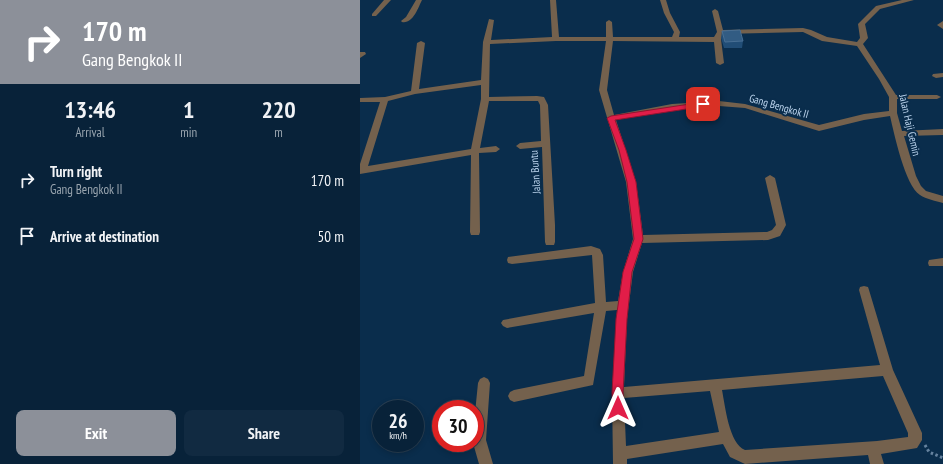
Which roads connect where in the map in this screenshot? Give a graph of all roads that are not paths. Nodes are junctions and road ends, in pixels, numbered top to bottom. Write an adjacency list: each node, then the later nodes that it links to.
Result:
1 (388, 0): 7 (street)
2 (419, 0): 9 (street)
3 (553, 0): 14 (street)
4 (663, 0): 16 (street)
5 (910, 0): 19 (street)
6 (715, 11): 13 (street)
7 (374, 15)
8 (491, 20): 17 (street)
9 (404, 21)
10 (609, 22): 15 (street)
11 (943, 23): 12 (street)
12 (943, 27)
13 (718, 35): 16 (street); 19 (street); 20 (street)
14 (556, 39): 15 (street); 17 (street)
15 (610, 39): 16 (street); 29 (street)
16 (675, 39)
17 (488, 42): 21 (street)
18 (421, 43): 22 (street)
19 (859, 44): 23 (street, Jalan Haji Gemin)
20 (720, 63)
21 (485, 82): 22 (street); 27 (street)
22 (416, 92): 25 (street)
23 (893, 97): 24 (street); 28 (street, Jalan Haji Gemin)
24 (937, 97)
25 (385, 99): 26 (street); 36 (street)
26 (360, 100)
27 (485, 100): 32 (street, Jalan Buntu); 35 (street)
28 (893, 113): 29 (street, Gang Bengkok II); 31 (street, Jalan Haji Gemin)
29 (611, 118): 40 (street)
30 (943, 132): 31 (street)
31 (898, 134): 38 (street, Jalan Haji Gemin)
32 (545, 144): 33 (street); 41 (street, Jalan Buntu)
33 (520, 146)
34 (496, 149): 35 (street)
35 (475, 151): 36 (street); 39 (street)
36 (362, 167)
37 (770, 178): 40 (street)
38 (943, 200)
39 (475, 232)
40 (638, 239): 44 (street)
41 (550, 242)
42 (512, 260): 45 (street)
43 (864, 290): 47 (street)
44 (624, 305): 45 (street); 50 (street)
45 (602, 307): 46 (street); 51 (street)
46 (507, 323)
47 (887, 370): 49 (street); 53 (street)
48 (484, 383): 55 (street)
49 (715, 384): 50 (street); 52 (street)
50 (618, 393): 54 (street)
51 (514, 396)
52 (727, 437): 53 (street); 54 (street)
53 (872, 448): 56 (street)
54 (620, 458)
55 (486, 464)
56 (877, 464)

